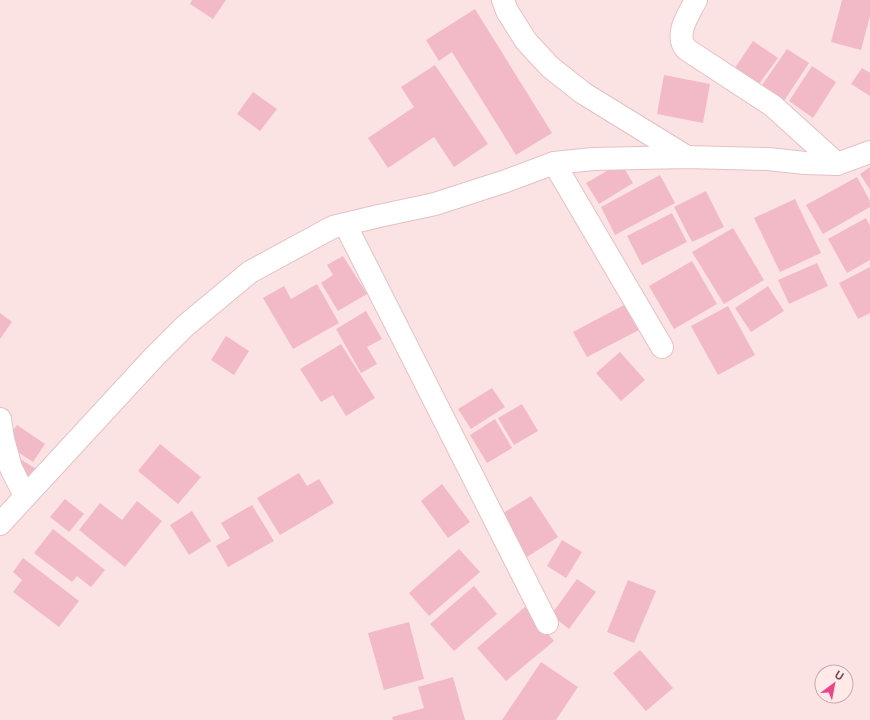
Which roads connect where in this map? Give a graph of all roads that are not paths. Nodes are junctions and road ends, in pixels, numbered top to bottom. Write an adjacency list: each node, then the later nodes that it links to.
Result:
1 (503, 0): 4 (street)
2 (696, 0): 6 (street)
3 (869, 154): 6 (street)
4 (687, 157): 5 (street); 6 (street)
5 (554, 163): 7 (street); 8 (street)
6 (837, 164)
7 (345, 224): 10 (street); 12 (street)
8 (662, 348)
9 (0, 419): 10 (street)
10 (25, 496): 11 (street)
11 (0, 524)
12 (546, 623)

